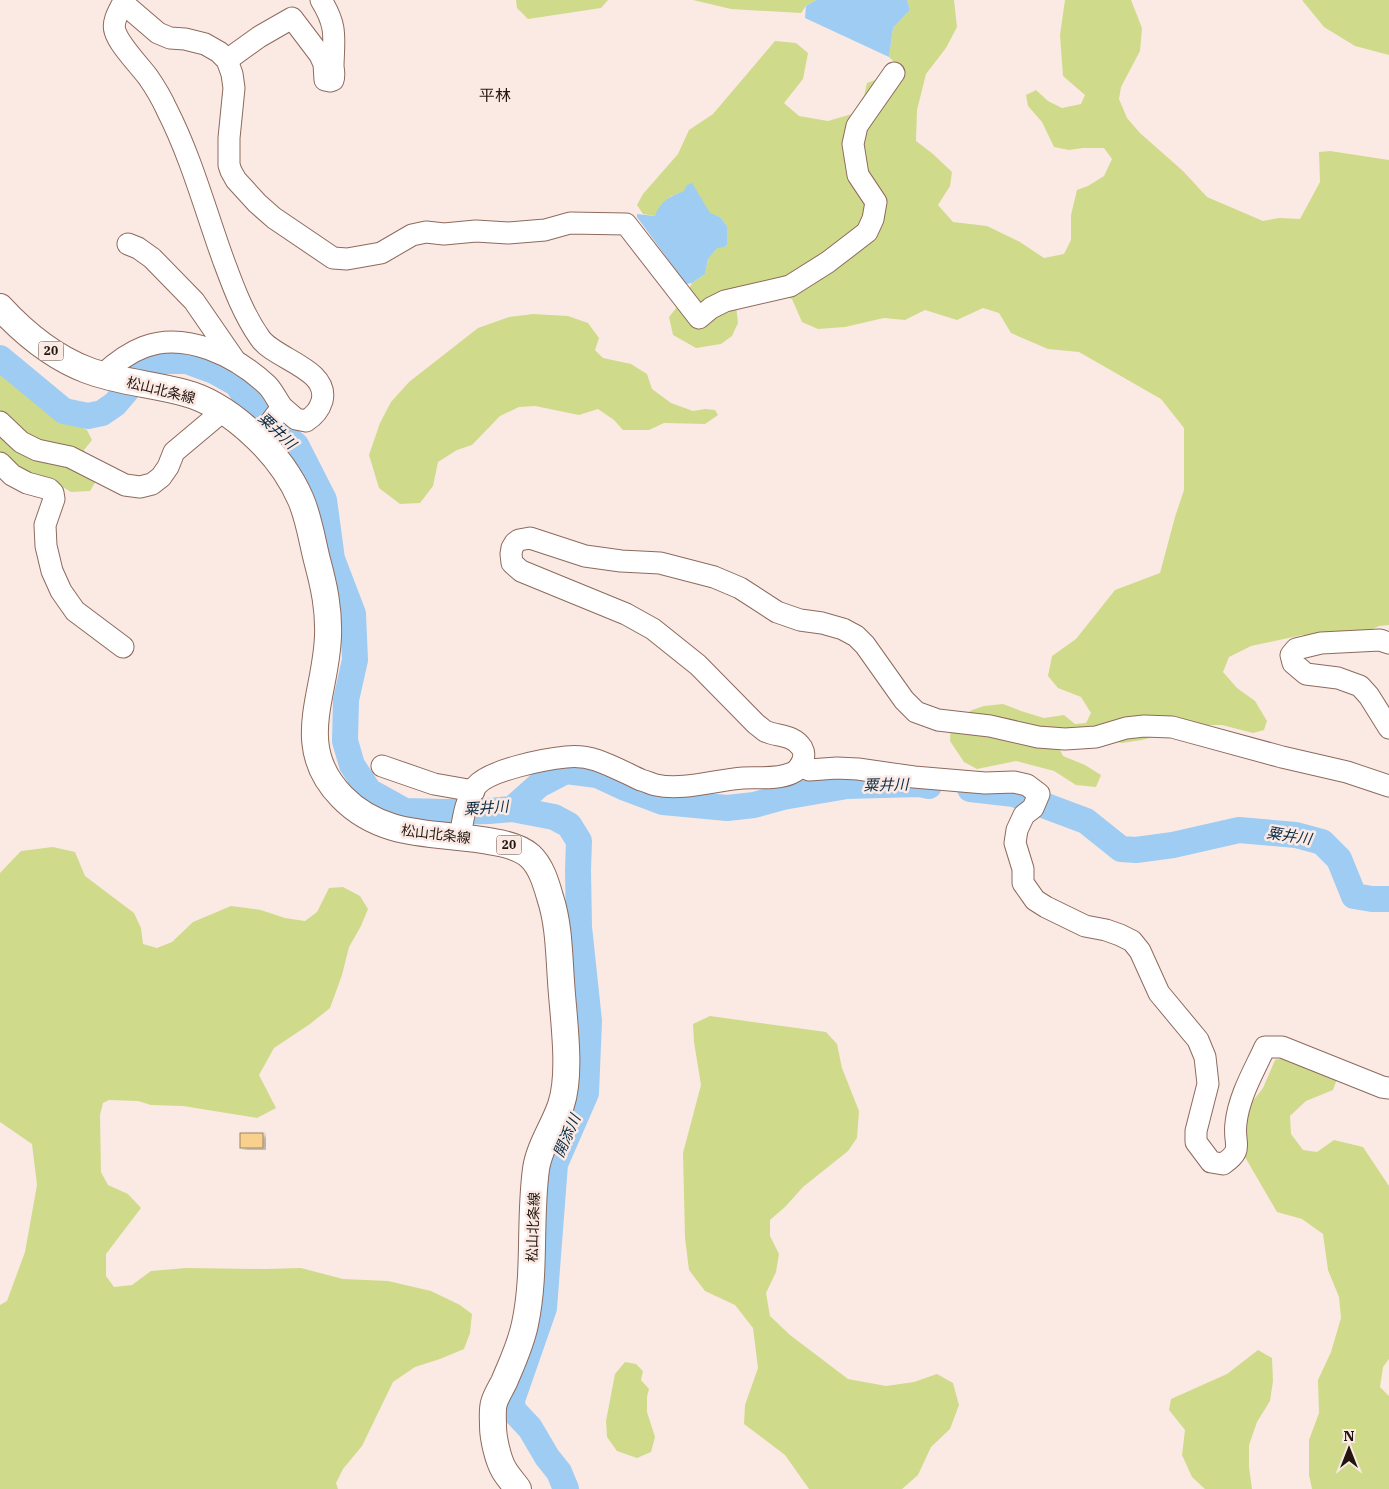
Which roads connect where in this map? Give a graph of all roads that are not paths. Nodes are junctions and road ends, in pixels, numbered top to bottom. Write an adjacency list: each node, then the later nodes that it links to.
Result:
1 (321, 0): 3 (street)
2 (124, 1): 3 (street); 9 (street)
3 (227, 60): 4 (street)
4 (894, 73)
5 (128, 244): 7 (street)
6 (0, 307): 8 (main road, 松山北条線 / 20)
7 (234, 359): 8 (street); 9 (street)
8 (108, 376): 10 (main road, 松山北条線 / 20)
9 (281, 409): 12 (street)
10 (224, 410): 11 (street); 12 (main road, 松山北条線 / 20)
11 (0, 422)
12 (261, 434): 21 (main road, 松山北条線 / 20)
13 (0, 463): 15 (street)
14 (1389, 643): 16 (street)
15 (123, 647)
16 (1389, 728)
17 (382, 766): 20 (street)
18 (800, 766): 19 (street); 20 (street); 22 (street)
19 (1389, 786)
20 (471, 797): 21 (street)
21 (461, 830): 23 (main road, 松山北条線 / 20)
22 (1389, 1088)
23 (518, 1489)

